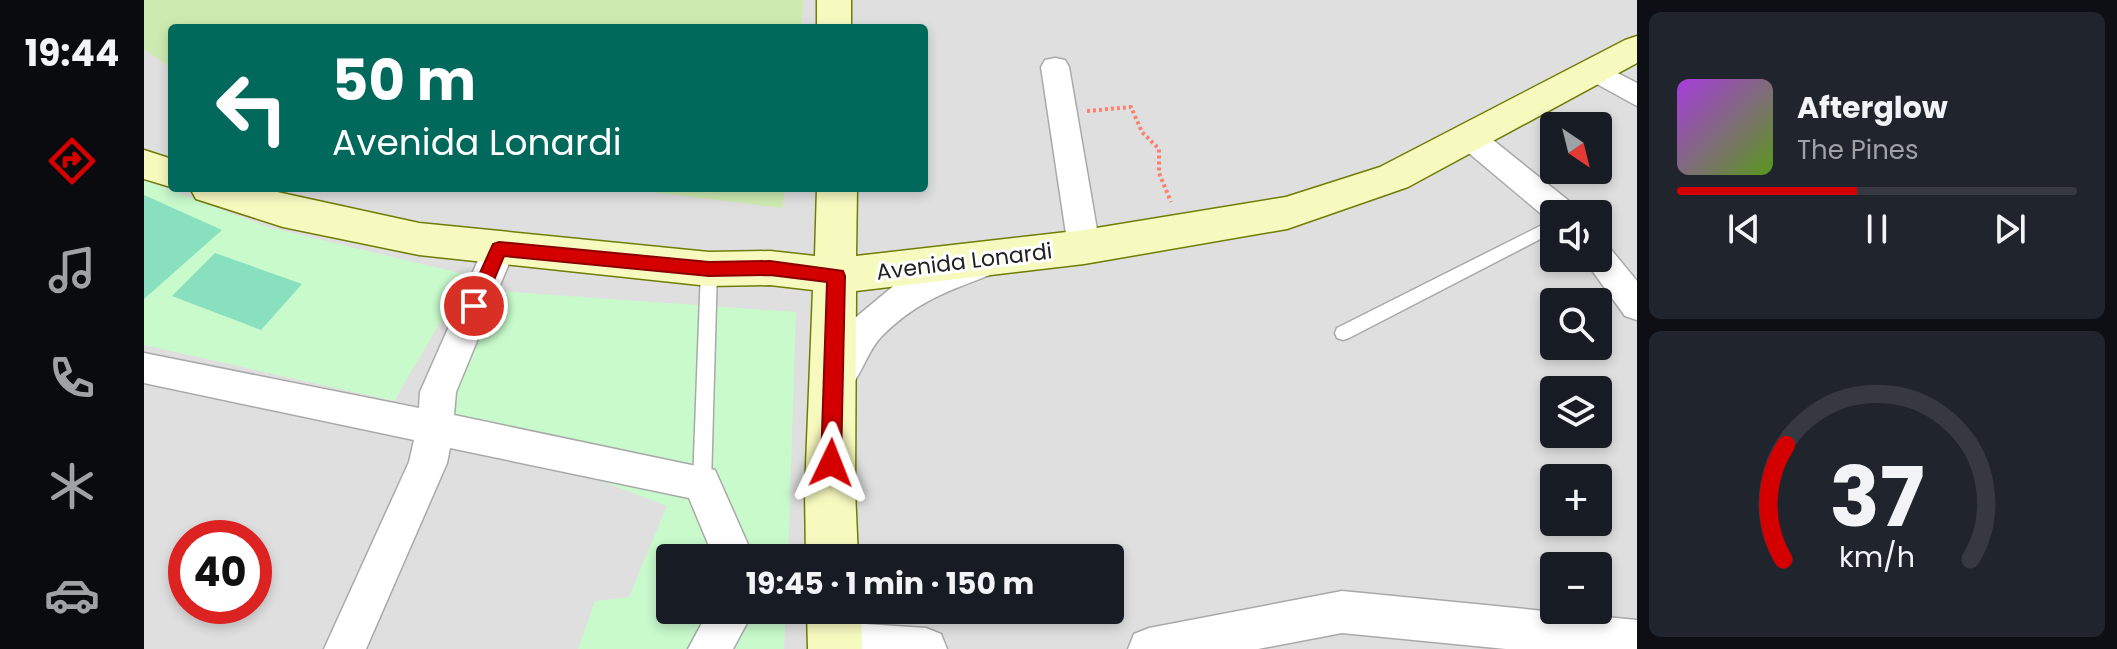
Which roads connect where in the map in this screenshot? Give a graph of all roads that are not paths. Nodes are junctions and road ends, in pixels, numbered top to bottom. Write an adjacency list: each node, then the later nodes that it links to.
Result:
1 (834, 0): 2 (street)
2 (834, 24)
3 (1637, 48): 5 (street, Avenida Lonardi)
4 (1055, 67): 14 (street)
5 (1594, 70): 6 (street); 7 (street, Avenida Lonardi)
6 (1637, 96)
7 (1468, 136): 12 (street); 14 (street, Avenida Lonardi)
8 (144, 164): 9 (street)
9 (168, 173)
10 (224, 192): 15 (street, Avenida Lonardi)
11 (837, 192): 19 (street)
12 (1546, 200)
13 (1540, 232): 21 (lane)
14 (1084, 247): 16 (street, Avenida Lonardi)
15 (499, 249): 17 (street, Avenida Lonardi); 24 (street)
16 (1003, 257): 19 (street, Avenida Lonardi); 23 (street)
17 (709, 269): 19 (street, Avenida Lonardi); 25 (lane)
18 (1610, 272): 20 (street)
19 (836, 276): 23 (street)
20 (1637, 306)
21 (1343, 333)
22 (144, 368): 24 (street)
23 (834, 383): 27 (street)
24 (435, 430): 25 (street); 31 (street)
25 (702, 483): 26 (street)
26 (728, 544)
27 (832, 544)
28 (724, 624): 32 (street)
29 (835, 634): 33 (street)
30 (1637, 641): 34 (street)
31 (345, 649)
32 (709, 649)
33 (926, 649)
34 (1149, 649)

